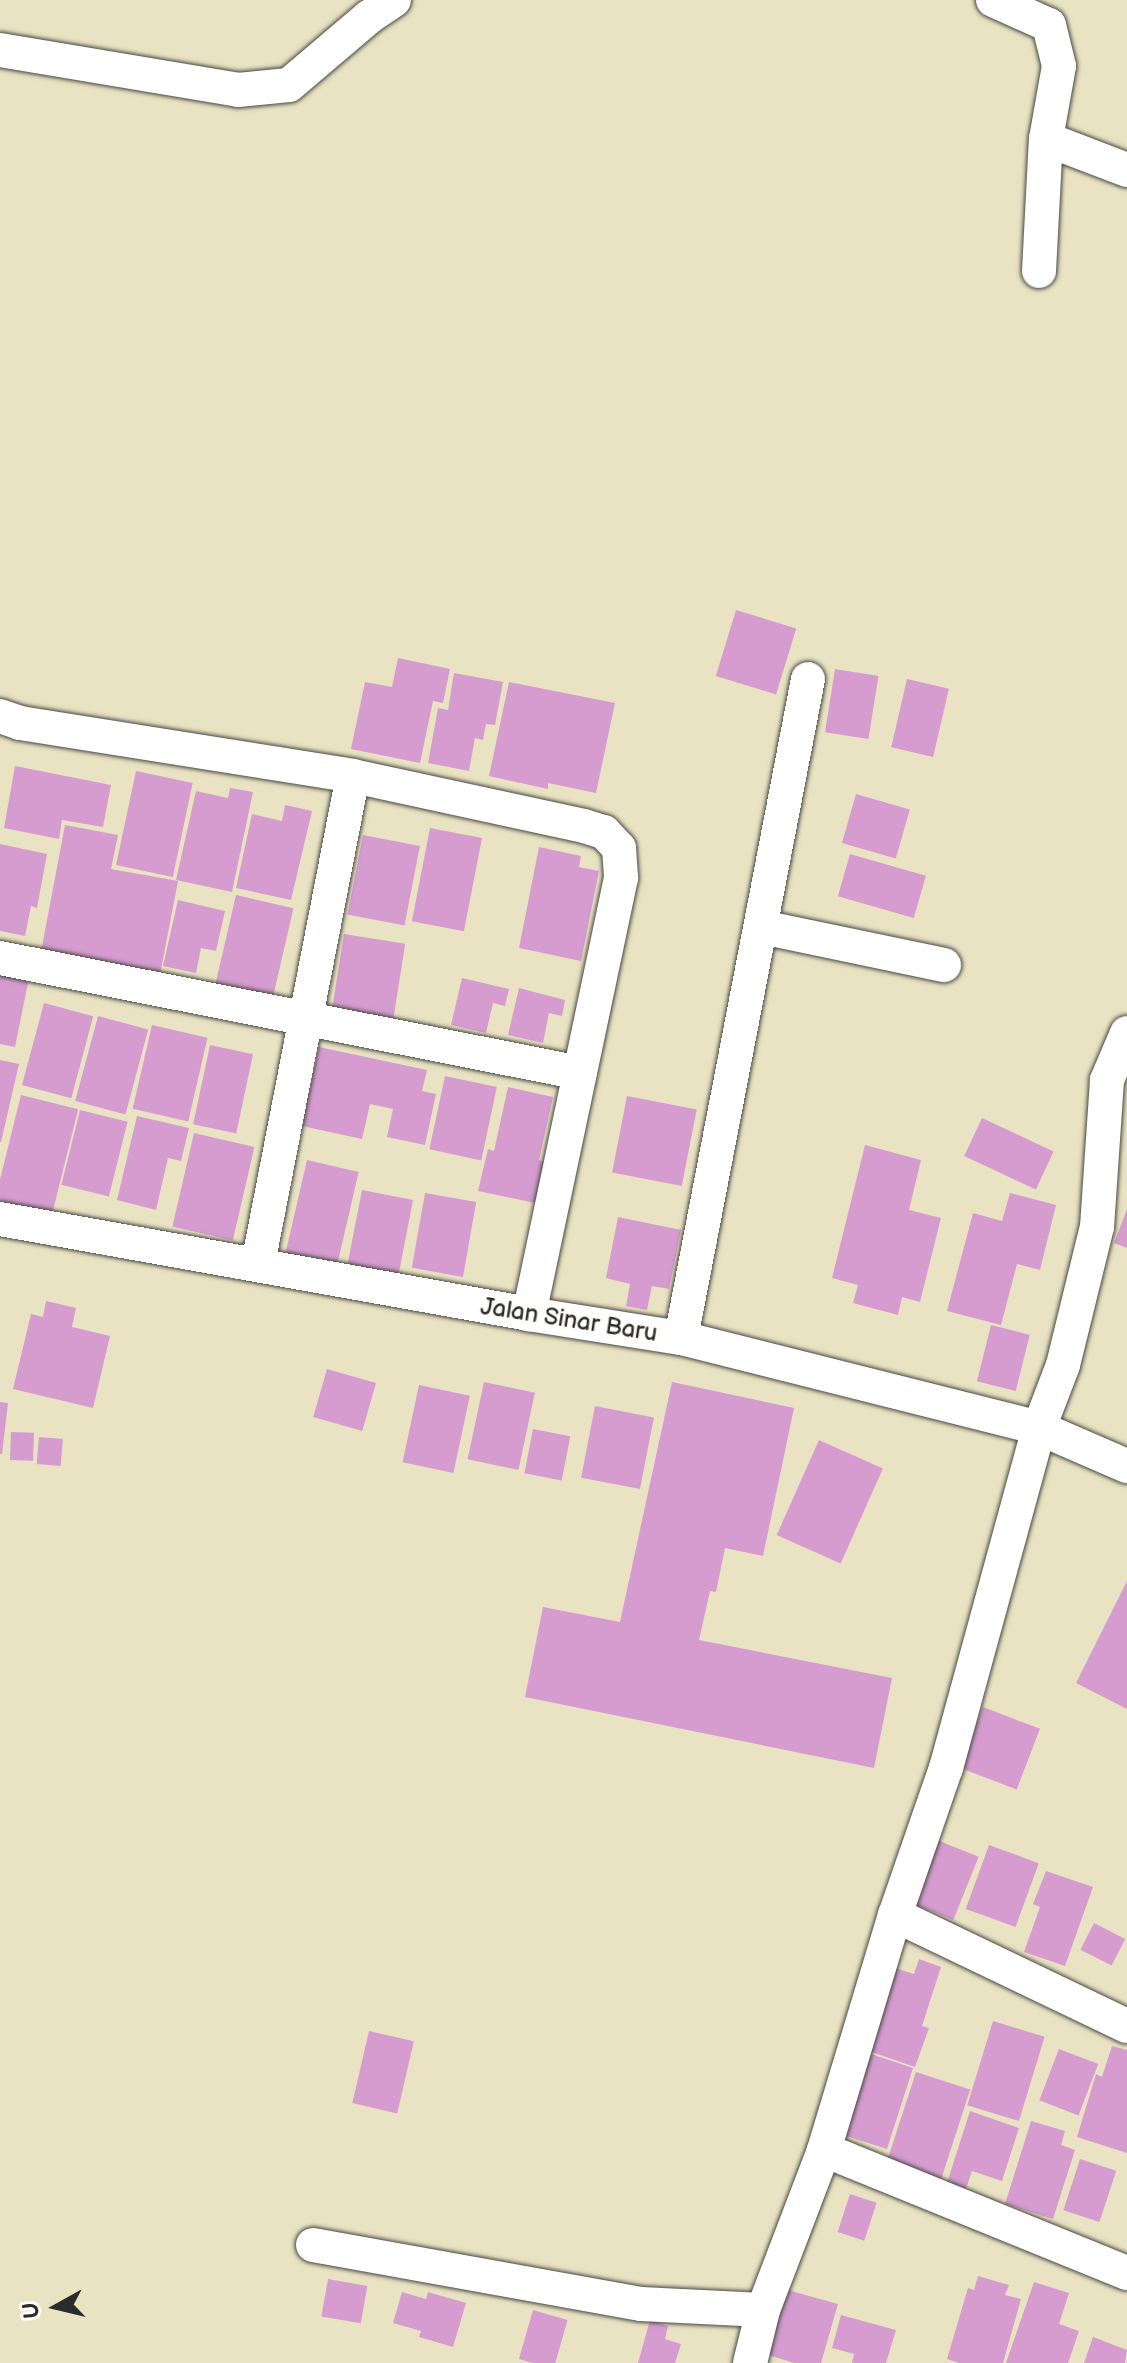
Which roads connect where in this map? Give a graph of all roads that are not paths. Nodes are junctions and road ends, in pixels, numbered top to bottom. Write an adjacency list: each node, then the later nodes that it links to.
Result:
1 (394, 0): 3 (street)
2 (993, 0): 4 (street)
3 (0, 50)
4 (1046, 139): 5 (street); 6 (street)
5 (1127, 170)
6 (1039, 271)
7 (808, 679): 10 (street)
8 (7, 723): 9 (street)
9 (353, 776): 13 (street); 15 (street)
10 (762, 927): 12 (street); 19 (street)
11 (0, 958): 13 (street)
12 (944, 965)
13 (304, 1017): 15 (street); 17 (street)
14 (1127, 1033): 20 (street)
15 (580, 1073): 18 (street)
16 (0, 1219): 17 (street, Jalan Sinar Baru)
17 (258, 1264): 18 (street, Jalan Sinar Baru)
18 (529, 1314): 19 (street, Jalan Sinar Baru)
19 (681, 1338): 20 (street, Jalan Sinar Baru)
20 (1039, 1428): 21 (street, Jalan Sinar Baru); 22 (street)
21 (1127, 1466)
22 (895, 1915): 23 (street); 24 (street)
23 (1127, 2026)
24 (824, 2150): 26 (street); 27 (street)
25 (313, 2245): 27 (street)
26 (1127, 2273)
27 (763, 2310): 28 (street)
28 (750, 2363)

